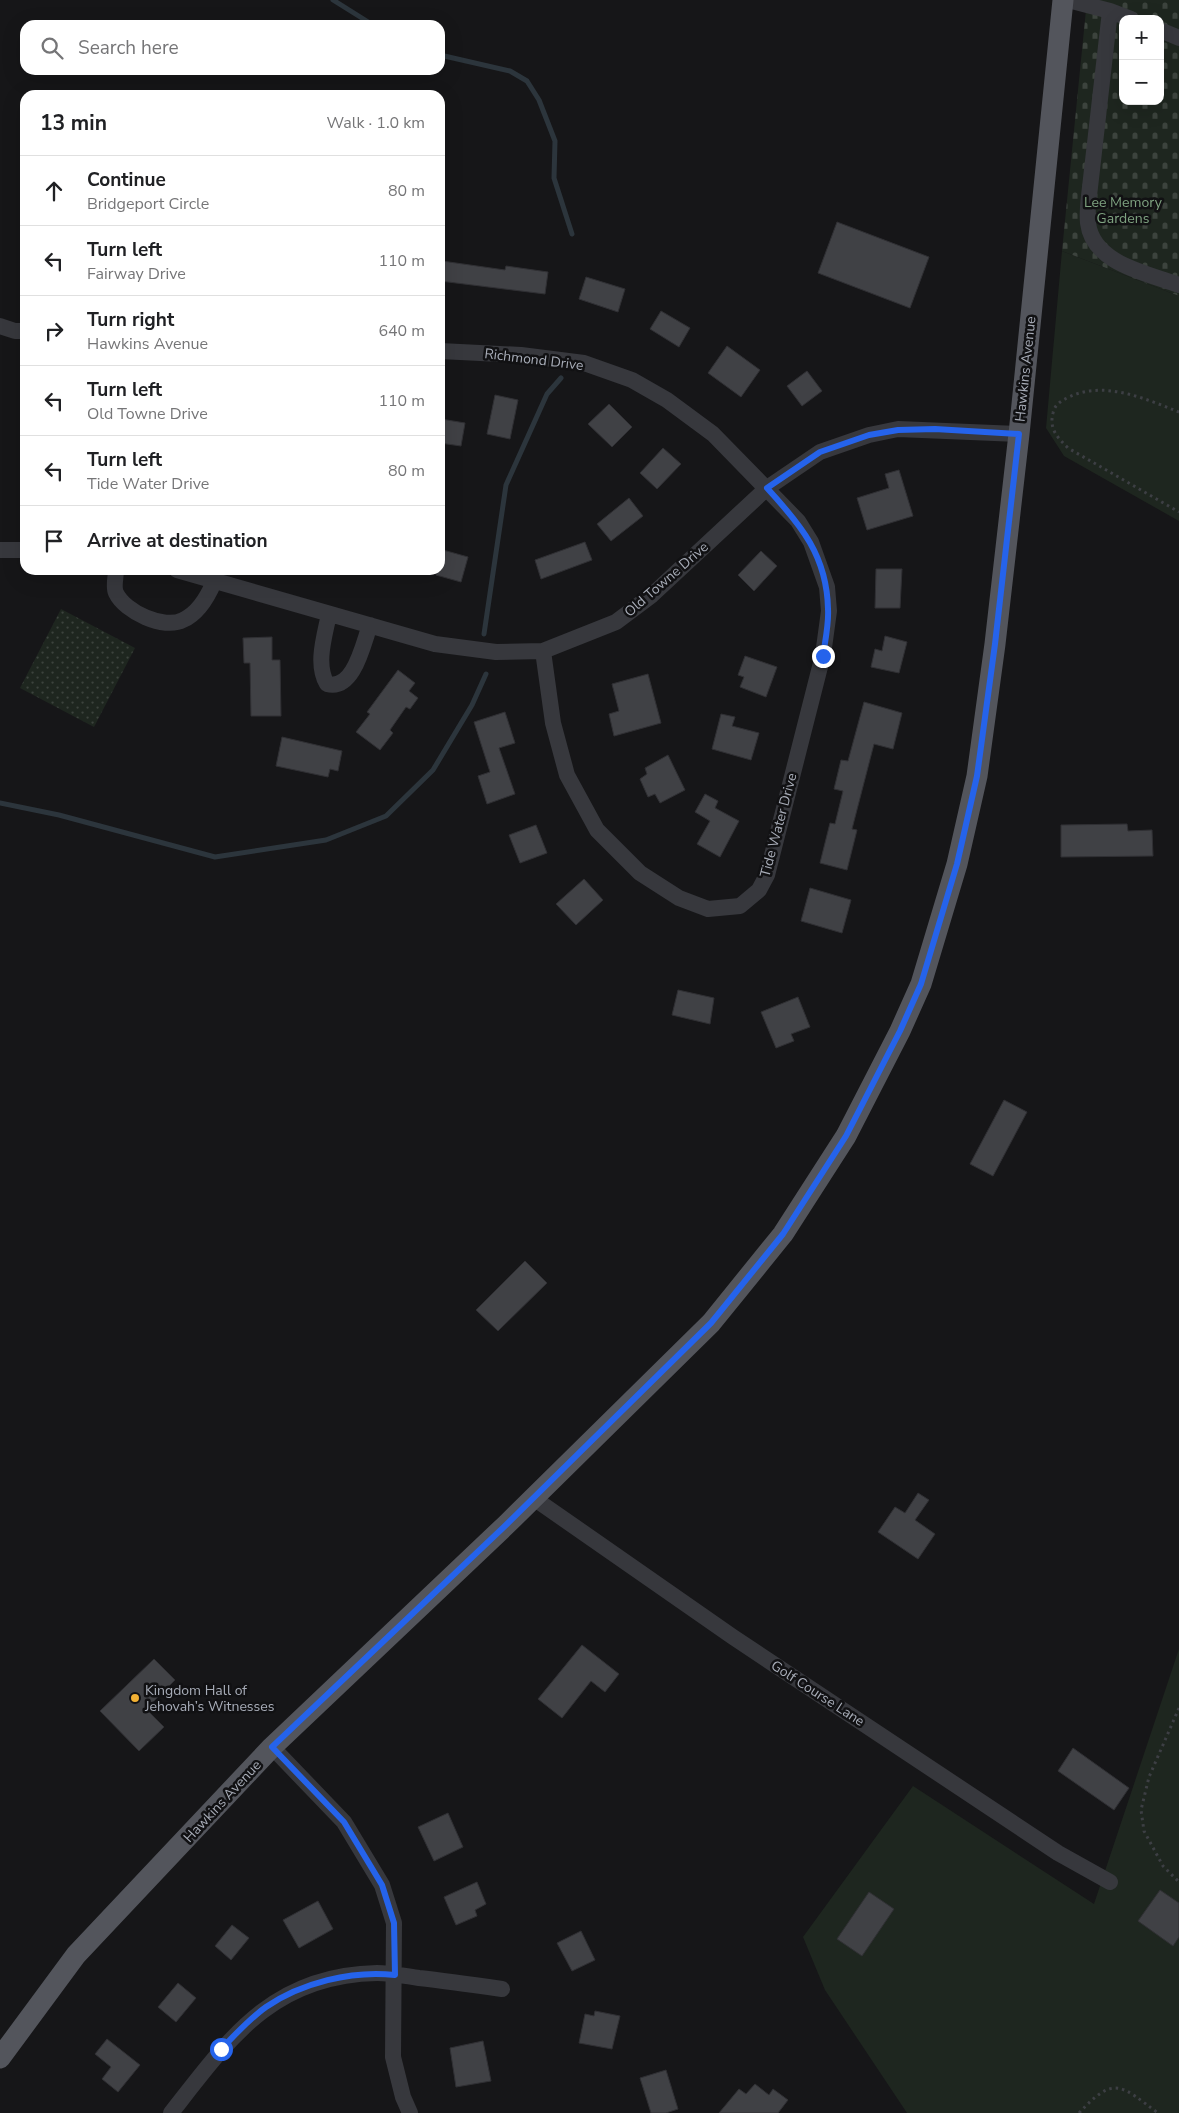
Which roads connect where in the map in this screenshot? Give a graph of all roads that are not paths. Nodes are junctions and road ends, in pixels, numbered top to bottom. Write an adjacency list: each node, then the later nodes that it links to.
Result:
1 (1063, 0): 11 (main road, Hawkins Avenue)
2 (1068, 0): 3 (street)
3 (1110, 11): 4 (street); 7 (street)
4 (1120, 15)
5 (1164, 32): 6 (street)
6 (1179, 38)
7 (1179, 285)
8 (0, 326): 9 (street)
9 (20, 331)
10 (445, 351): 12 (street, Richmond Drive)
11 (1019, 434): 12 (street, Old Towne Drive); 21 (main road, Hawkins Avenue)
12 (767, 488): 20 (street, Old Towne Drive); 20 (street, Tide Water Drive)
13 (0, 550): 14 (street)
14 (20, 550)
15 (116, 575): 17 (street)
16 (192, 575): 17 (street, Old Towne Drive)
17 (214, 582): 18 (street, Old Towne Drive)
18 (329, 614): 19 (street, Old Towne Drive); 19 (street)
19 (370, 625): 20 (street, Old Towne Drive)
20 (544, 651)
21 (532, 1497): 22 (main road, Hawkins Avenue); 23 (street, Golf Course Lane)
22 (272, 1747): 24 (street); 26 (main road, Hawkins Avenue)
23 (1110, 1882)
24 (395, 1975): 25 (street); 27 (street); 28 (street)
25 (502, 1989)
26 (0, 2058)
27 (171, 2113)
28 (410, 2113)

